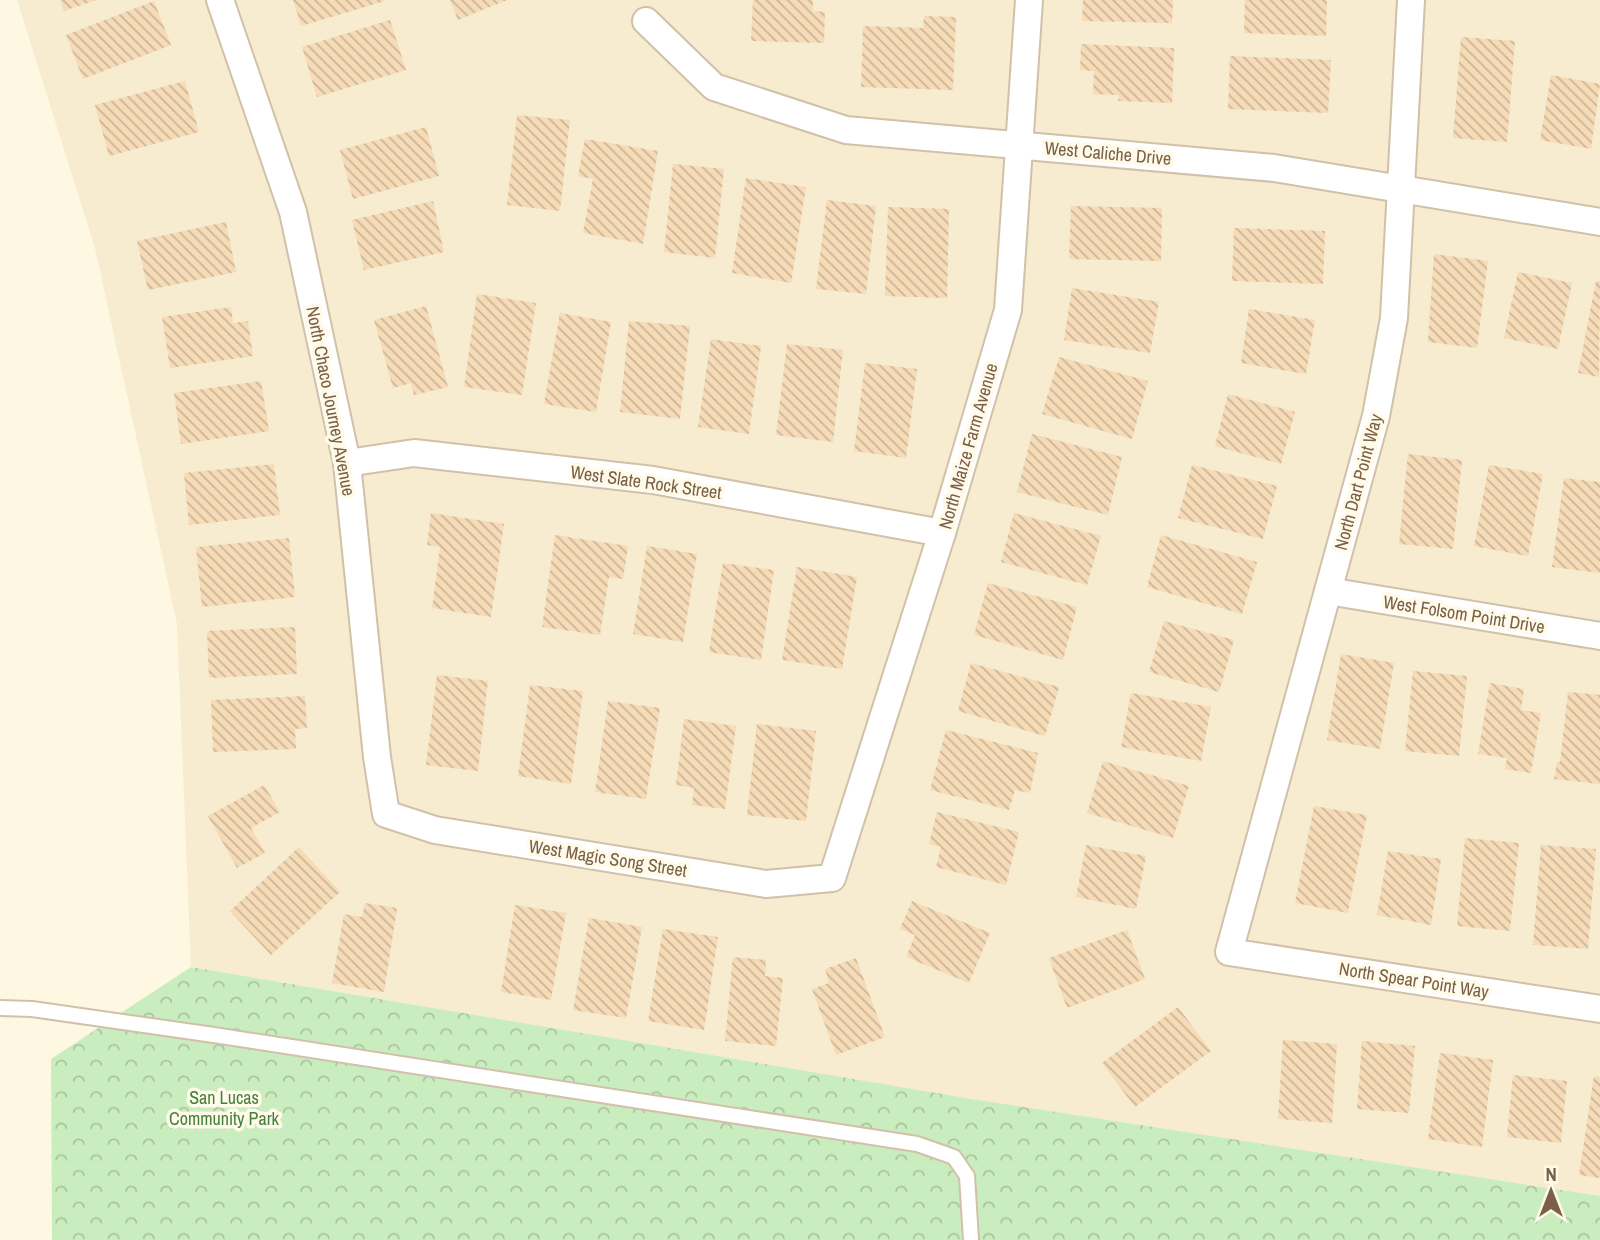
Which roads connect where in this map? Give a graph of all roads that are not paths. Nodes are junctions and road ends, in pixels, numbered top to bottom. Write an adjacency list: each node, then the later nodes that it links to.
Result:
1 (220, 0): 8 (street, North Chaco Journey Avenue)
2 (1029, 0): 5 (street, North Maize Farm Avenue)
3 (1411, 0): 6 (street, North Dart Point Way)
4 (646, 21): 5 (street, West Caliche Drive)
5 (1021, 145): 6 (street, West Caliche Drive); 9 (street, North Maize Farm Avenue)
6 (1401, 190): 7 (street, West Caliche Drive); 10 (street, North Dart Point Way)
7 (1600, 222)
8 (347, 463): 9 (street, West Slate Rock Street); 12 (street, North Chaco Journey Avenue)
9 (943, 533): 13 (street, North Maize Farm Avenue)
10 (1328, 591): 11 (street, West Folsom Point Drive); 14 (street, North Dart Point Way)
11 (1600, 636)
12 (386, 814): 13 (street, West Magic Song Street)
13 (832, 878)
14 (1229, 952): 16 (street, North Spear Point Way)
15 (0, 1008): 17 (lane)
16 (1600, 1009)
17 (971, 1240)

